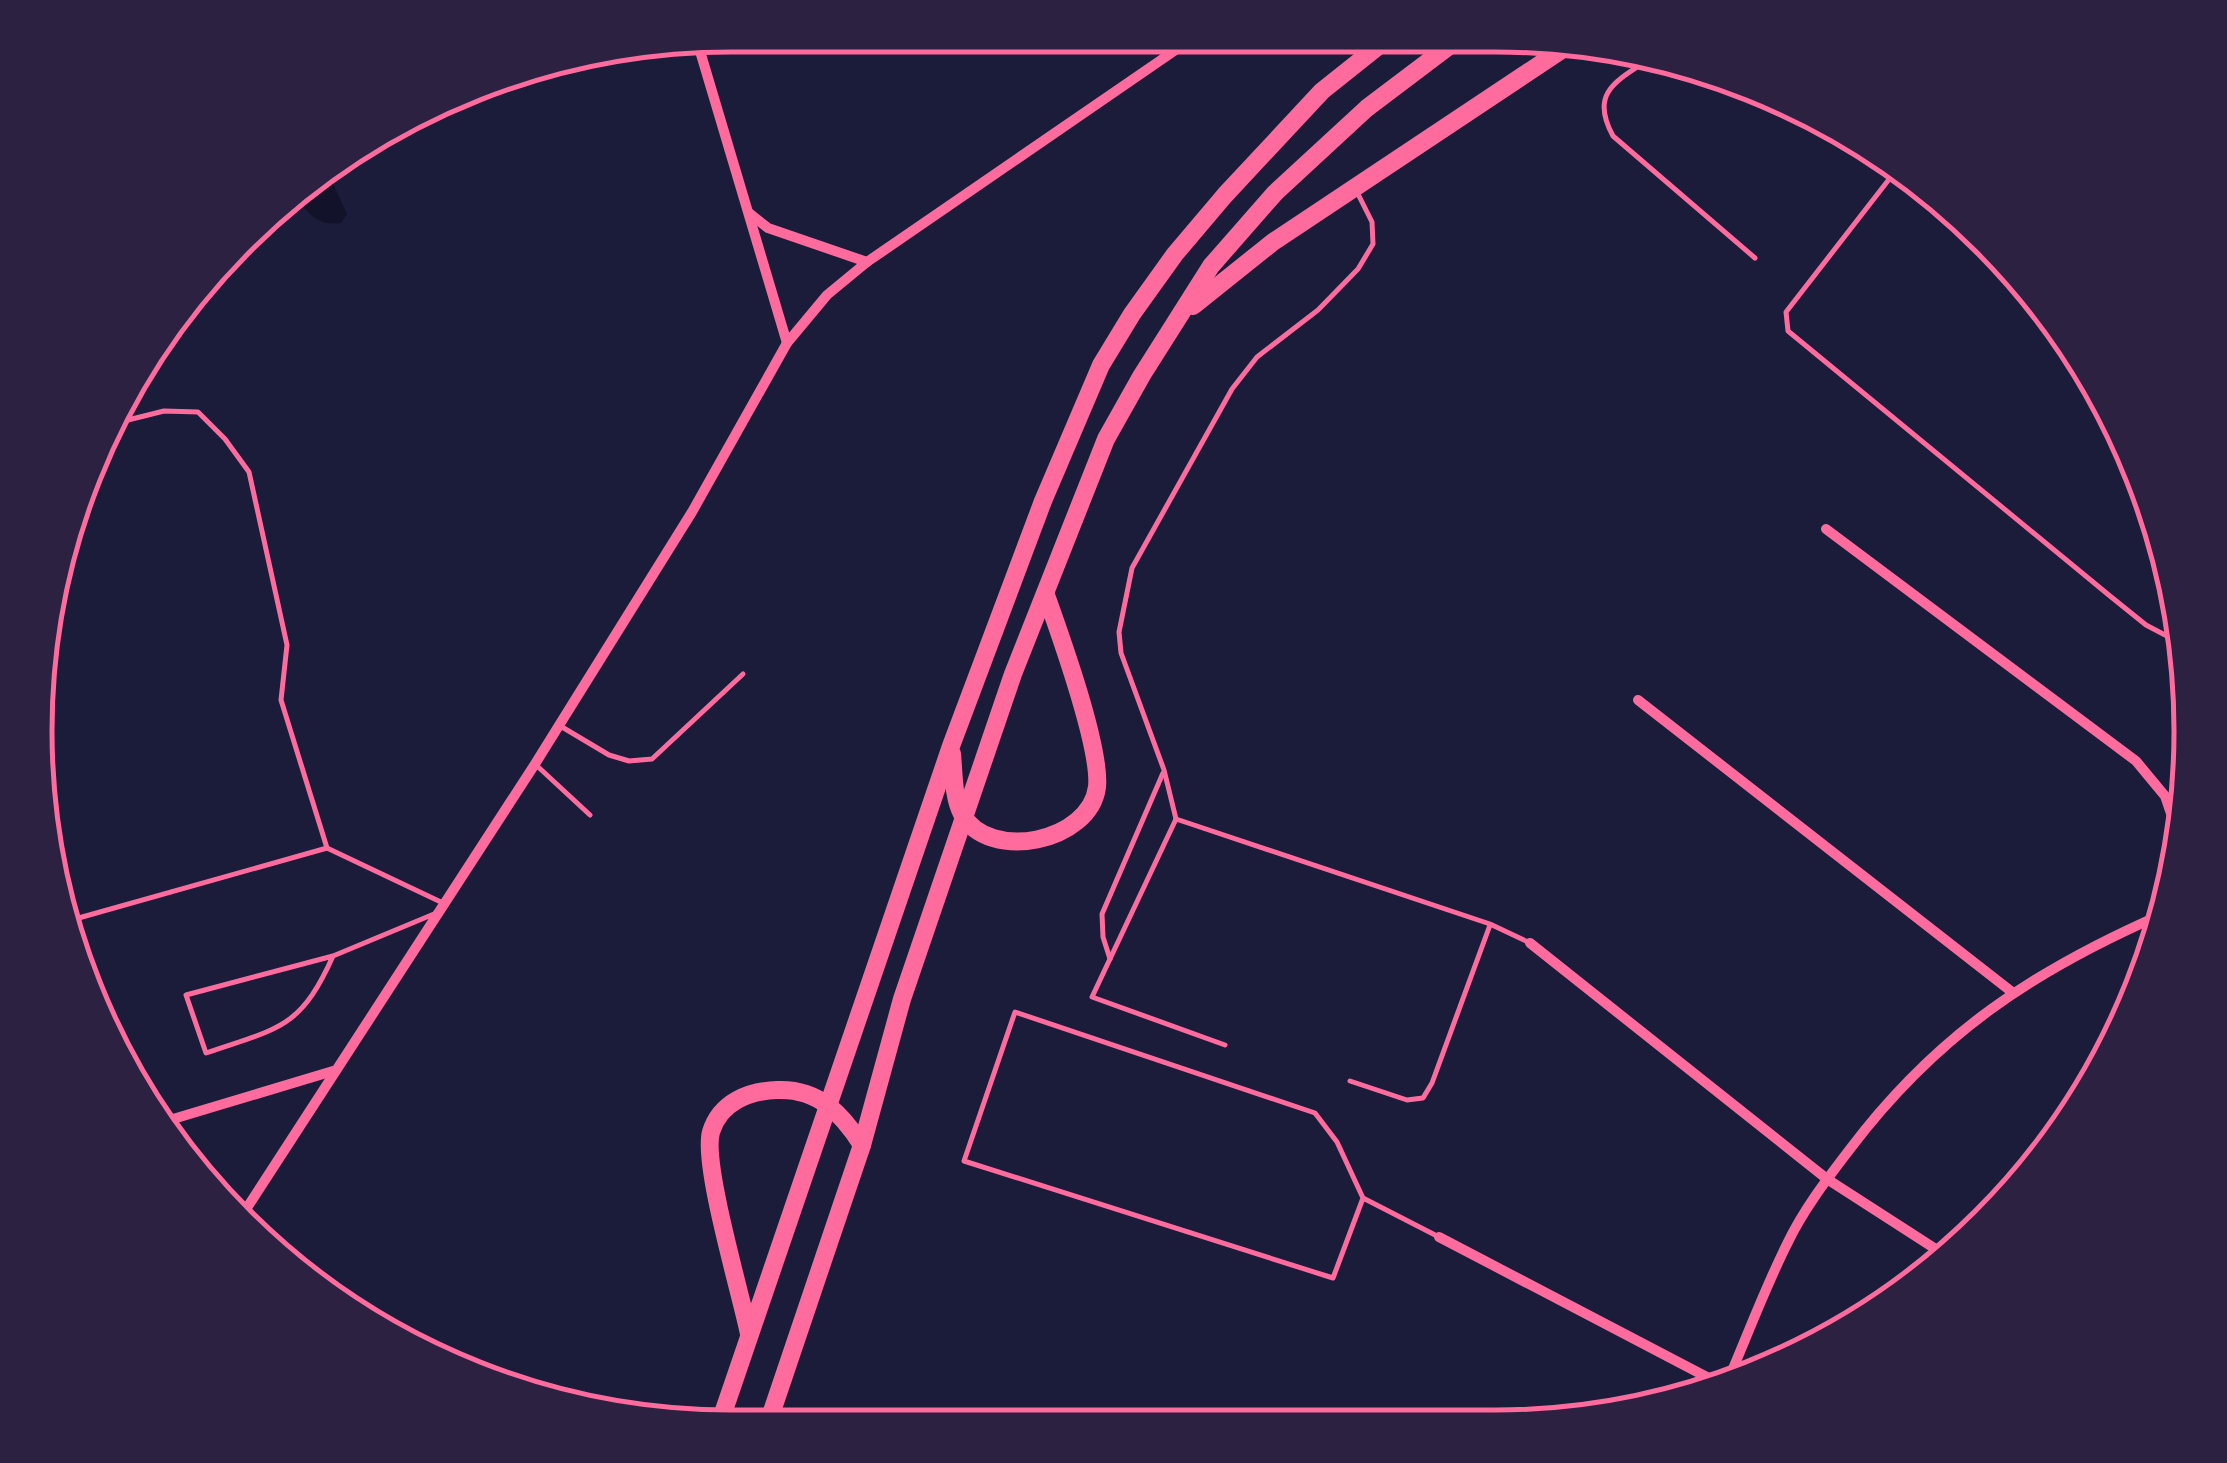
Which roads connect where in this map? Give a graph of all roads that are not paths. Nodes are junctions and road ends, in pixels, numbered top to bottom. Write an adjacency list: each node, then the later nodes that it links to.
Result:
1 (1174, 52): 11 (street)
2 (1370, 52): 21 (highway)
3 (1441, 52): 12 (highway)
4 (701, 53): 9 (street)
5 (1554, 55): 8 (highway)
6 (1637, 68): 10 (lane)
7 (1890, 179): 17 (lane)
8 (1356, 190): 12 (highway); 23 (lane)
9 (748, 213): 11 (street); 13 (street)
10 (1755, 258)
11 (867, 262): 13 (street)
12 (1181, 316): 16 (highway)
13 (787, 342): 20 (street)
14 (129, 420): 28 (lane)
15 (1826, 529): 24 (street)
16 (1046, 595): 26 (highway); 26 (highway)
17 (2168, 636)
18 (744, 674): 20 (lane)
19 (1638, 700): 36 (street)
20 (559, 725): 22 (street)
21 (952, 746): 26 (highway); 40 (highway)
22 (535, 764): 25 (lane); 29 (street)
23 (1164, 770): 27 (lane); 35 (lane)
24 (2170, 810)
25 (590, 815)
26 (964, 818): 42 (highway)
27 (1176, 819): 32 (lane); 35 (lane)
28 (327, 848): 29 (lane); 30 (lane)
29 (441, 908): 34 (lane); 38 (street)
30 (79, 918)
31 (2147, 921): 36 (street)
32 (1490, 924): 33 (lane); 39 (lane)
33 (1530, 943): 43 (street)
34 (333, 956): 34 (lane)
35 (1110, 959): 37 (lane)
36 (2012, 992): 43 (street)
37 (1225, 1045)
38 (334, 1071): 41 (street); 45 (street)
39 (1350, 1081)
40 (831, 1105): 42 (highway); 48 (highway); 48 (highway)
41 (174, 1119)
42 (862, 1145): 52 (highway)
43 (1828, 1178): 47 (street); 49 (street)
44 (1363, 1198): 44 (lane); 46 (lane)
45 (247, 1208)
46 (1439, 1237): 50 (street)
47 (1935, 1249)
48 (750, 1334): 51 (highway)
49 (1733, 1367)
50 (1706, 1376)
51 (724, 1410)
52 (772, 1410)

